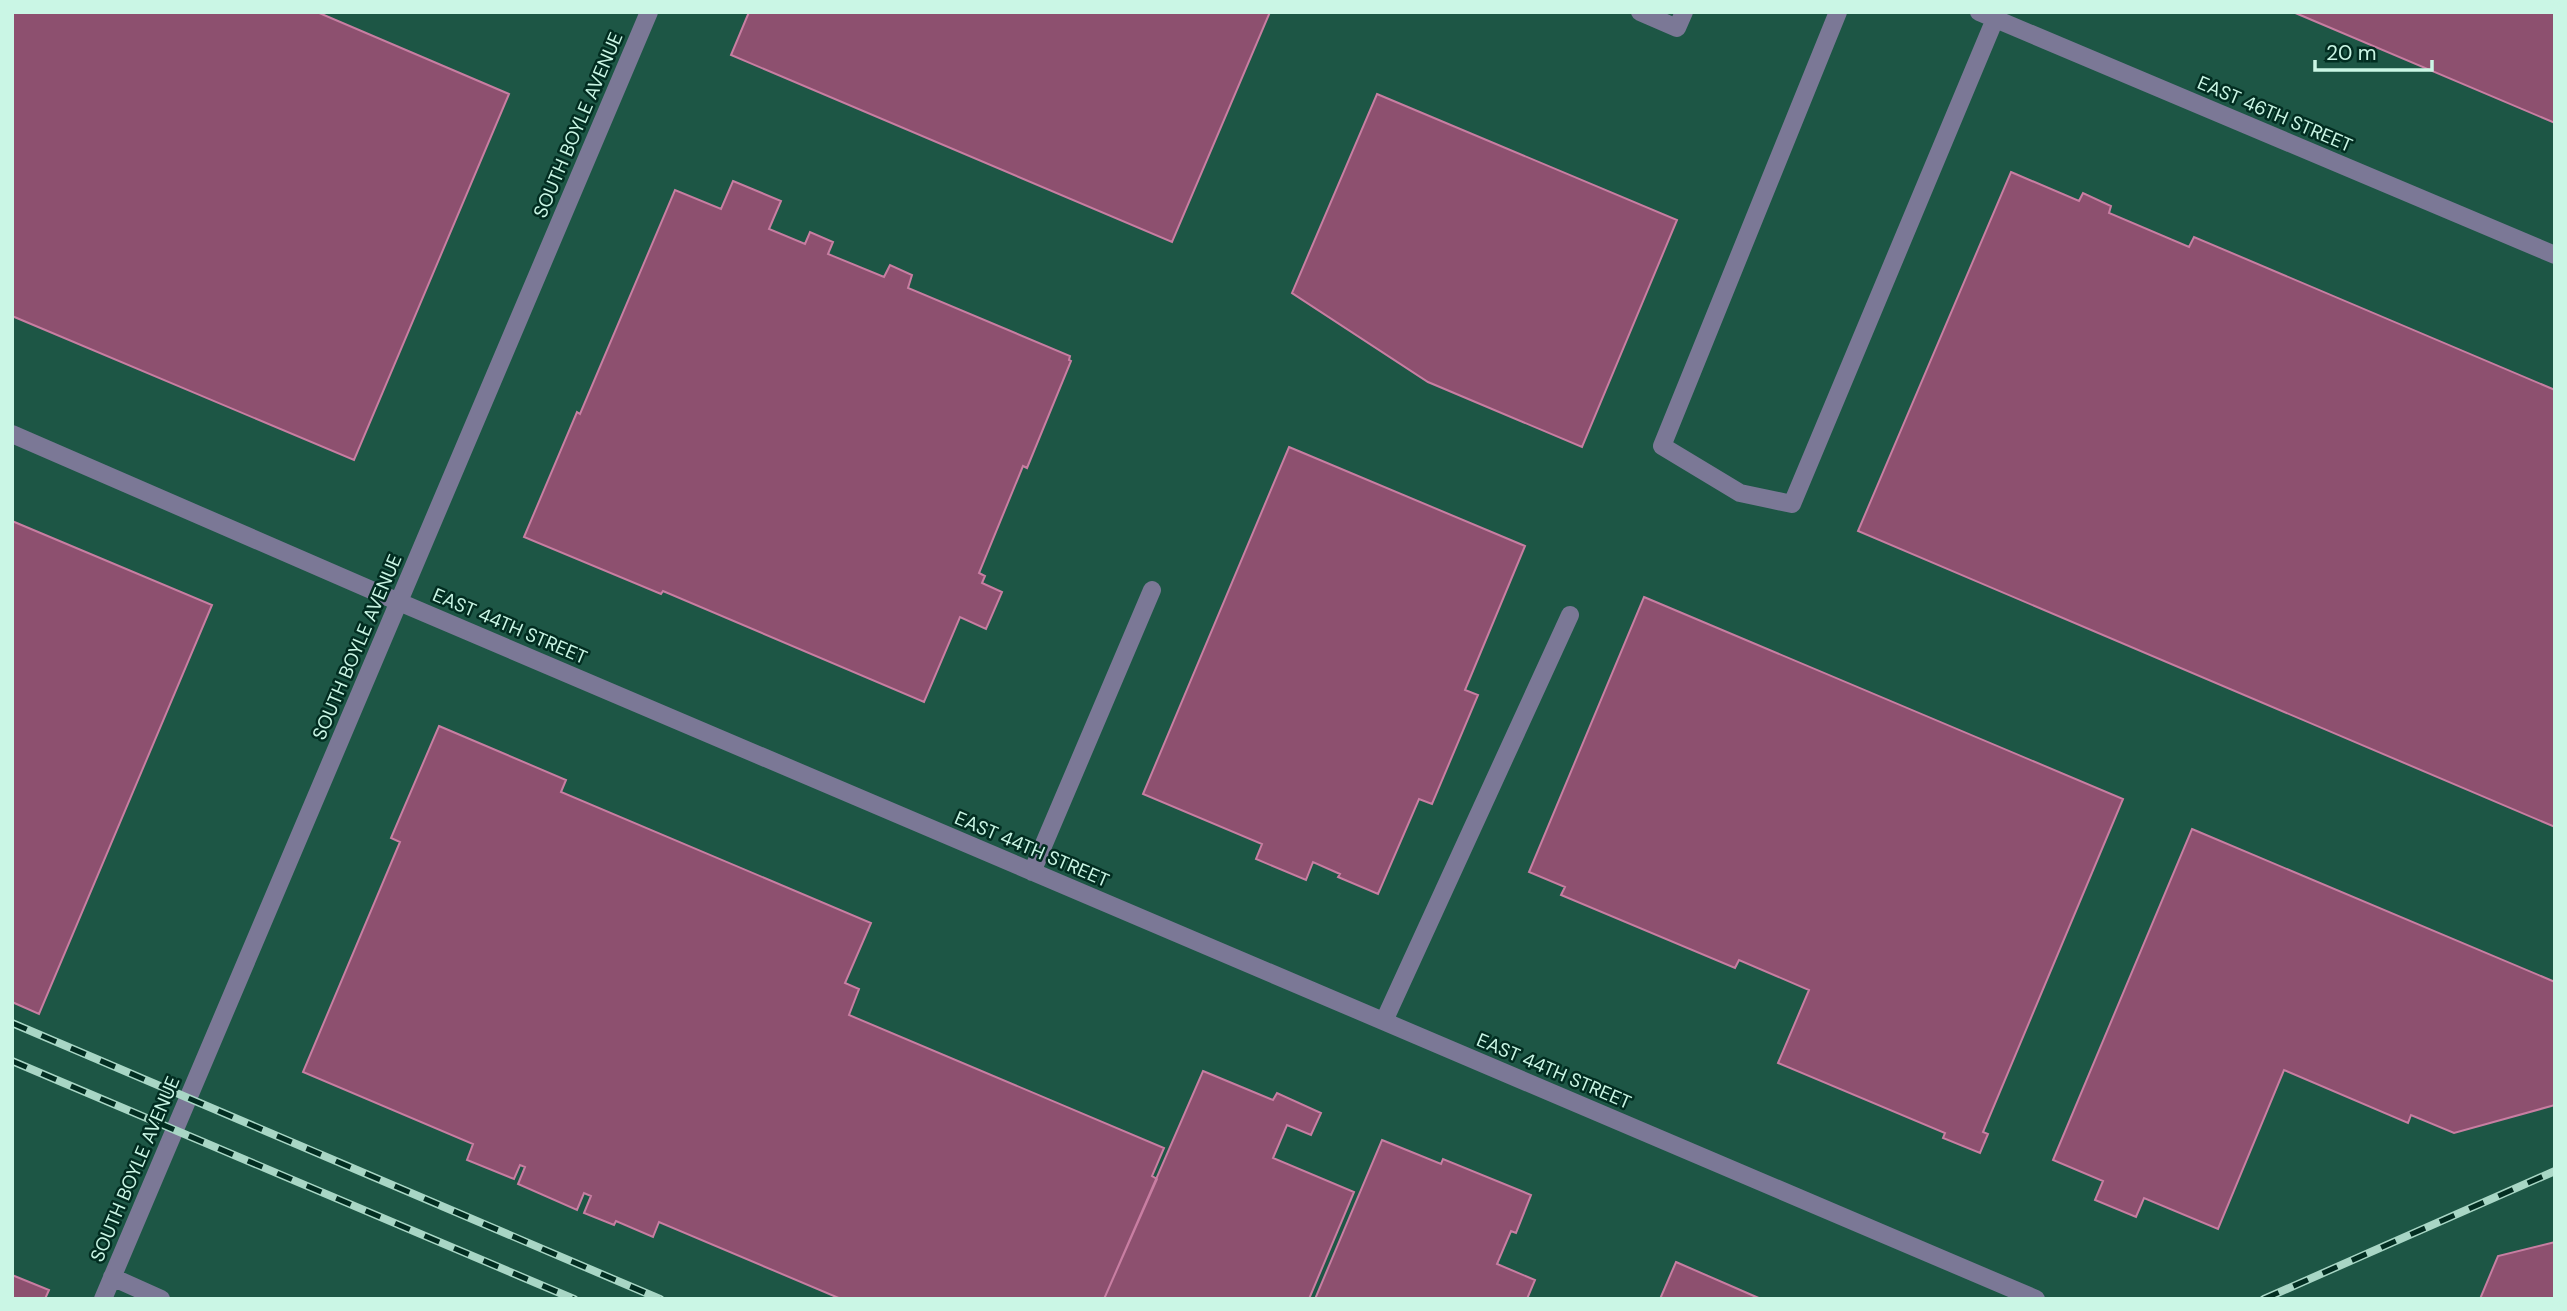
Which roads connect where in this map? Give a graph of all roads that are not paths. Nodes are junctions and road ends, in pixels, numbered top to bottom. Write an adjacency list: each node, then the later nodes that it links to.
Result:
1 (649, 12): 9 (street, SOUTH BOYLE AVENUE)
2 (1640, 12): 3 (street)
3 (1684, 12)
4 (1838, 12): 5 (street)
5 (1987, 15): 6 (street, EAST 46TH STREET)
6 (2555, 255)
7 (12, 435): 9 (street, EAST 44TH STREET)
8 (1152, 590): 11 (street)
9 (399, 602): 11 (street, EAST 44TH STREET); 13 (street, SOUTH BOYLE AVENUE)
10 (1570, 615): 12 (street)
11 (1032, 872): 12 (street, EAST 44TH STREET)
12 (1384, 1021): 16 (street, EAST 44TH STREET)
13 (112, 1277): 14 (street, SOUTH BOYLE AVENUE); 15 (street)
14 (103, 1299)
15 (161, 1299)
16 (2036, 1299)

